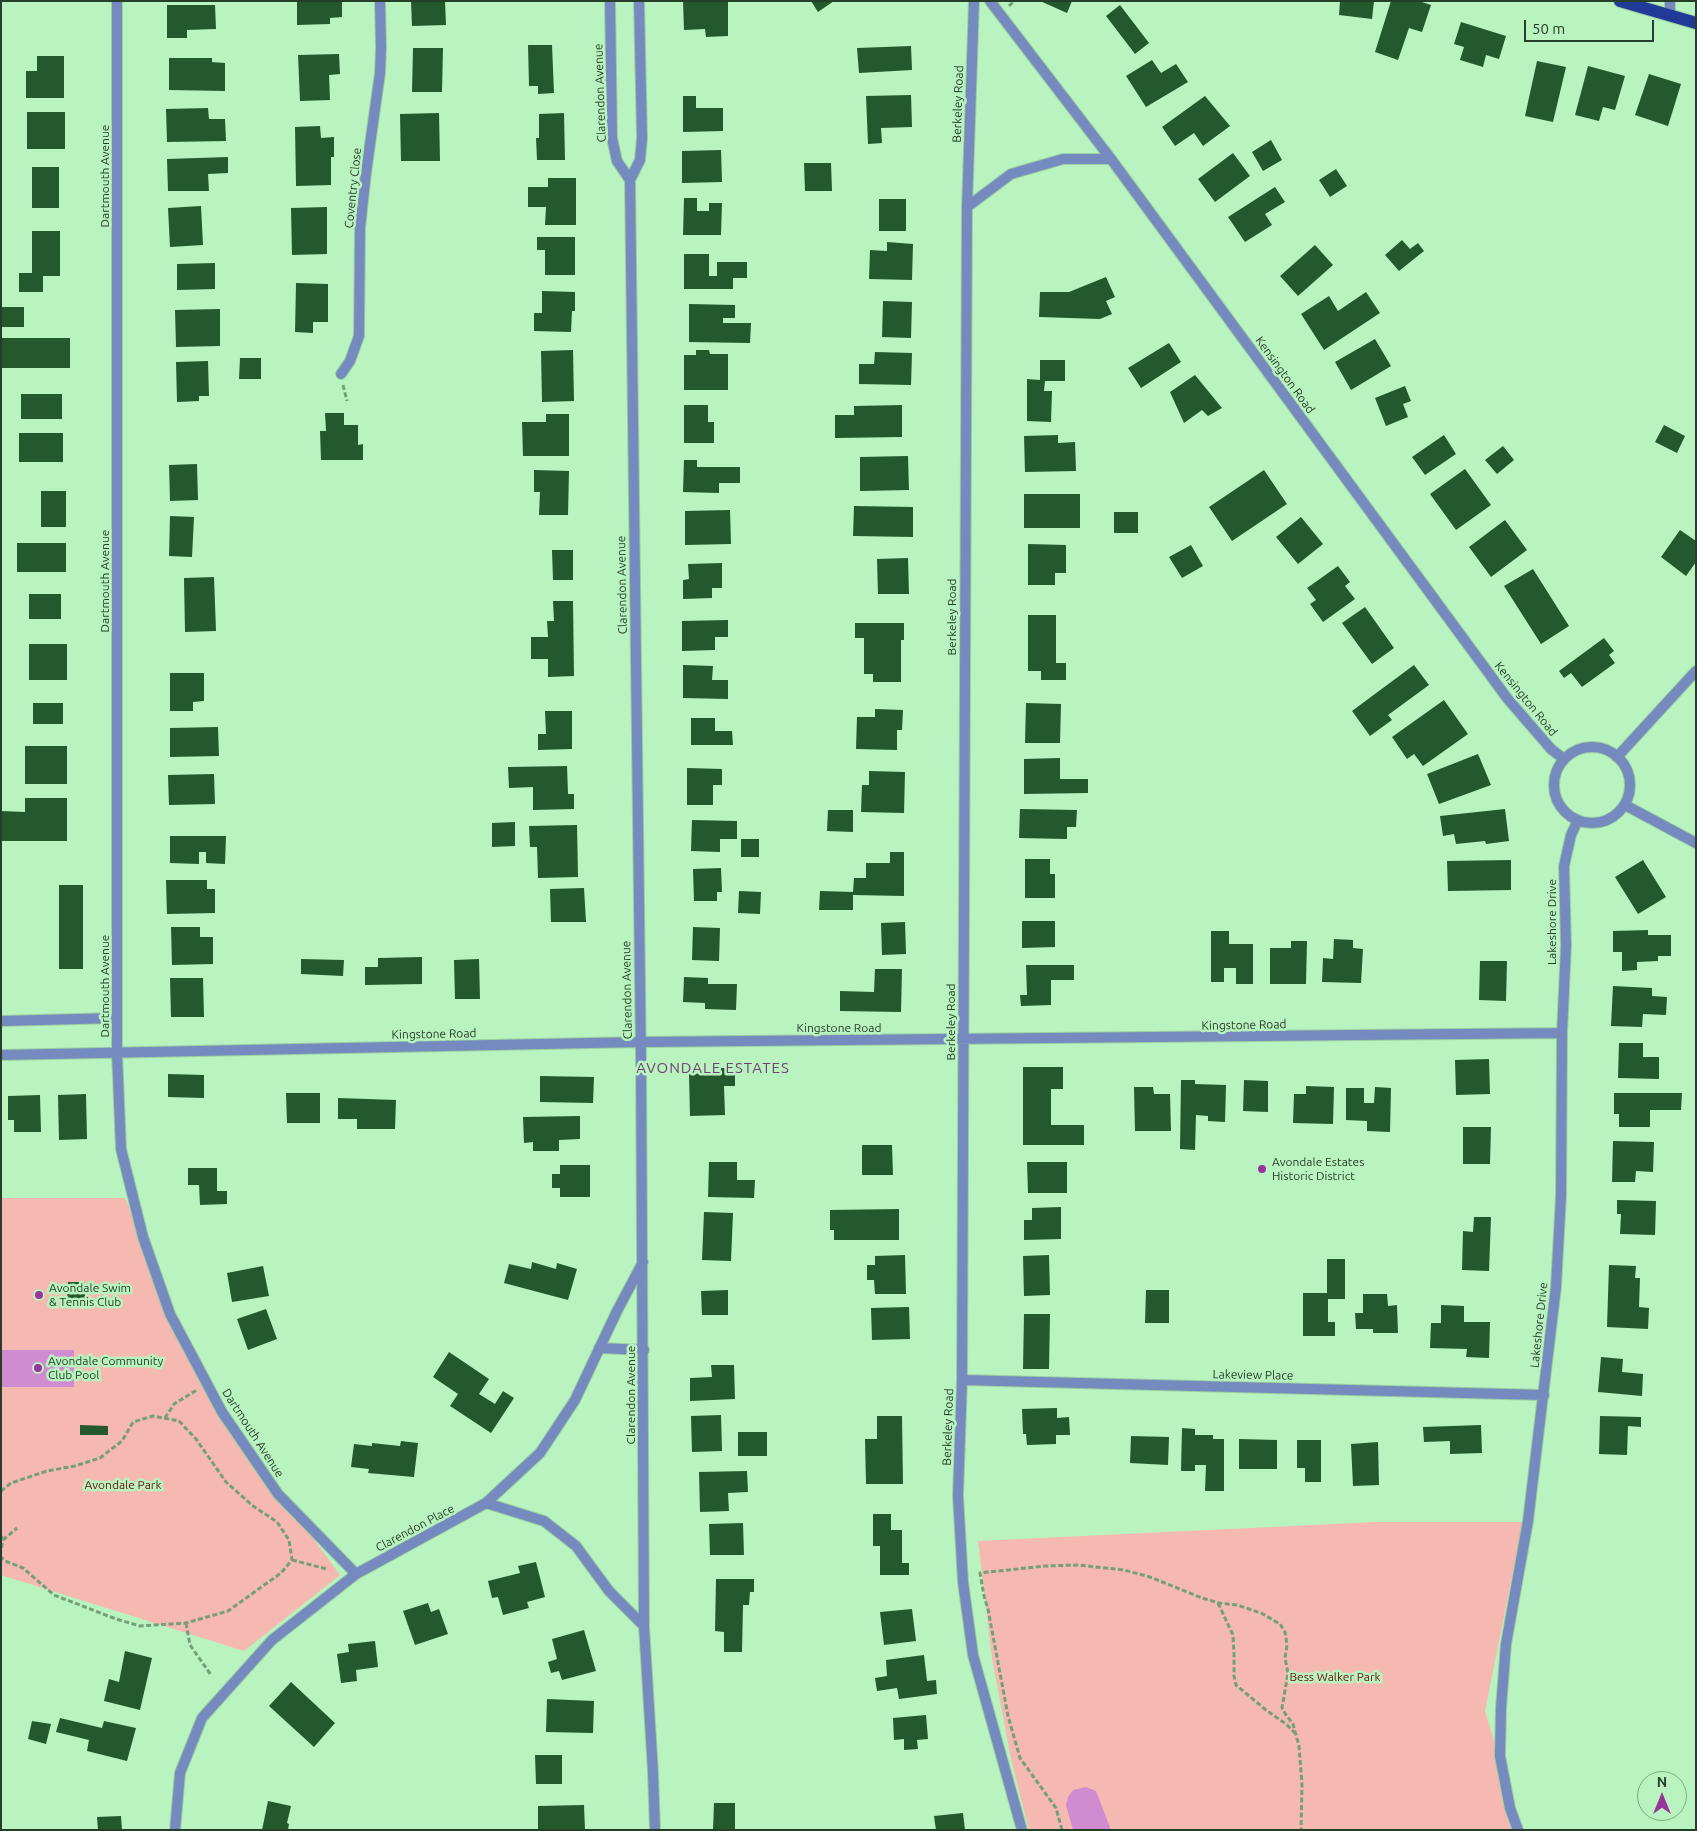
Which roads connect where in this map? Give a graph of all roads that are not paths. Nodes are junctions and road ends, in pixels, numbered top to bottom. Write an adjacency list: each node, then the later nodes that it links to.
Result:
1 (117, 1): 21 (street, Dartmouth Avenue)
2 (380, 1): 14 (street, Coventry Close)
3 (610, 1): 12 (street, Clarendon Avenue)
4 (639, 1): 12 (street, Clarendon Avenue)
5 (974, 1): 13 (street, Berkeley Road)
6 (990, 1): 11 (street, Kensington Road)
7 (1620, 1): 9 (main road)
8 (1670, 1): 9 (street)
9 (1670, 16): 10 (main road)
10 (1696, 23)
11 (1111, 159): 13 (street); 17 (street, Kensington Road)
12 (630, 180): 25 (street, Clarendon Avenue)
13 (967, 207): 24 (street, Berkeley Road)
14 (340, 374)
15 (1696, 671): 16 (street)
16 (1617, 757): 17 (street); 18 (street)
17 (1564, 759): 19 (street)
18 (1625, 804): 19 (street); 20 (street)
19 (1578, 820): 23 (street, Lakeshore Drive)
20 (1696, 842)
21 (117, 1018): 22 (street); 26 (street, Dartmouth Avenue)
22 (1, 1021)
23 (1562, 1033): 24 (street, Kingstone Road); 32 (street, Lakeshore Drive)
24 (963, 1040): 25 (street, Kingstone Road); 31 (street, Berkeley Road)
25 (640, 1042): 26 (street, Kingstone Road); 28 (street, Clarendon Avenue)
26 (117, 1053): 27 (street, Kingstone Road); 34 (street, Dartmouth Avenue)
27 (1, 1055)
28 (643, 1261): 29 (street, Clarendon Place); 30 (street, Clarendon Avenue)
29 (599, 1348): 30 (street); 33 (street, Clarendon Place)
30 (644, 1350): 35 (street, Clarendon Avenue)
31 (962, 1380): 32 (street, Lakeview Place); 38 (street, Berkeley Road)
32 (1544, 1395): 39 (street, Lakeshore Drive)
33 (486, 1503): 34 (street, Clarendon Place); 35 (street)
34 (356, 1574): 36 (street)
35 (644, 1626): 37 (street, Clarendon Avenue)
36 (175, 1830)
37 (654, 1830)
38 (1022, 1830)
39 (1518, 1830)

